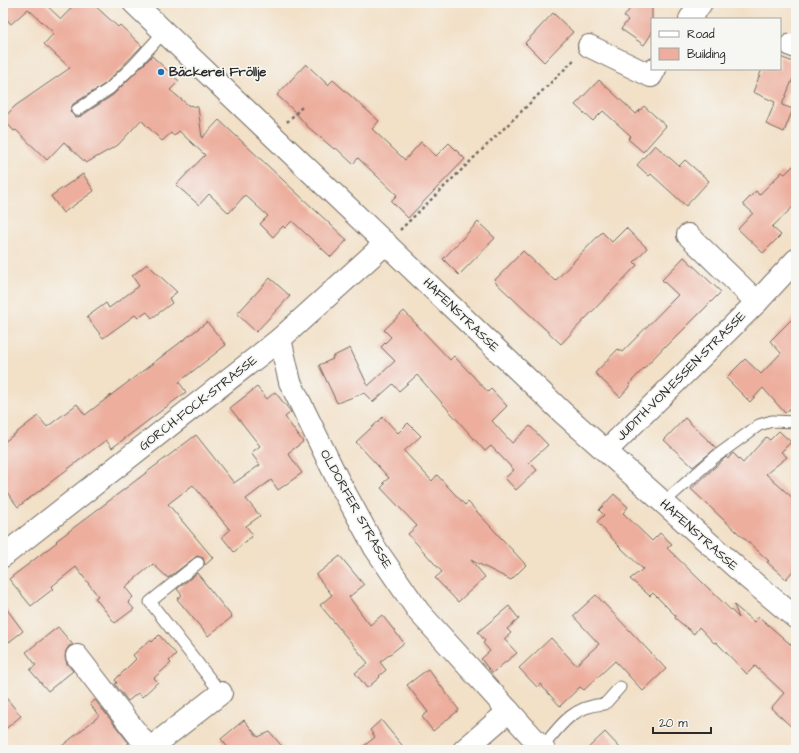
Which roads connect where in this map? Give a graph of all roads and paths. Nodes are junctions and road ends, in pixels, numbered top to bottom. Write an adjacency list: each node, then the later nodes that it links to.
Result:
1 (134, 3): 4 (street, HAFENSTRASSE)
2 (701, 3): 3 (street)
3 (691, 18)
4 (164, 32): 7 (lane); 9 (street, HAFENSTRASSE)
5 (589, 46): 6 (street); 9 (path)
6 (654, 70)
7 (77, 110)
8 (688, 235): 11 (street, JUDITH-VON-ESSEN-STRASSE)
9 (386, 243): 12 (street, GORCH-FOCK-STRASSE); 14 (street, HAFENSTRASSE)
10 (796, 260): 11 (street, JUDITH-VON-ESSEN-STRASSE)
11 (757, 302): 14 (street, JUDITH-VON-ESSEN-STRASSE)
12 (280, 339): 16 (street, GORCH-FOCK-STRASSE); 22 (street, OLDORFER STRASSE)
13 (796, 422): 15 (lane)
14 (606, 451): 15 (street, HAFENSTRASSE)
15 (663, 503): 18 (street, HAFENSTRASSE)
16 (3, 556)
17 (198, 563): 21 (lane)
18 (796, 618)
19 (77, 656): 23 (street)
20 (620, 687): 24 (lane)
21 (221, 692): 23 (street)
22 (509, 711): 24 (street, OLDORFER STRASSE); 25 (street)
23 (148, 749)
24 (543, 749)
25 (464, 750)

